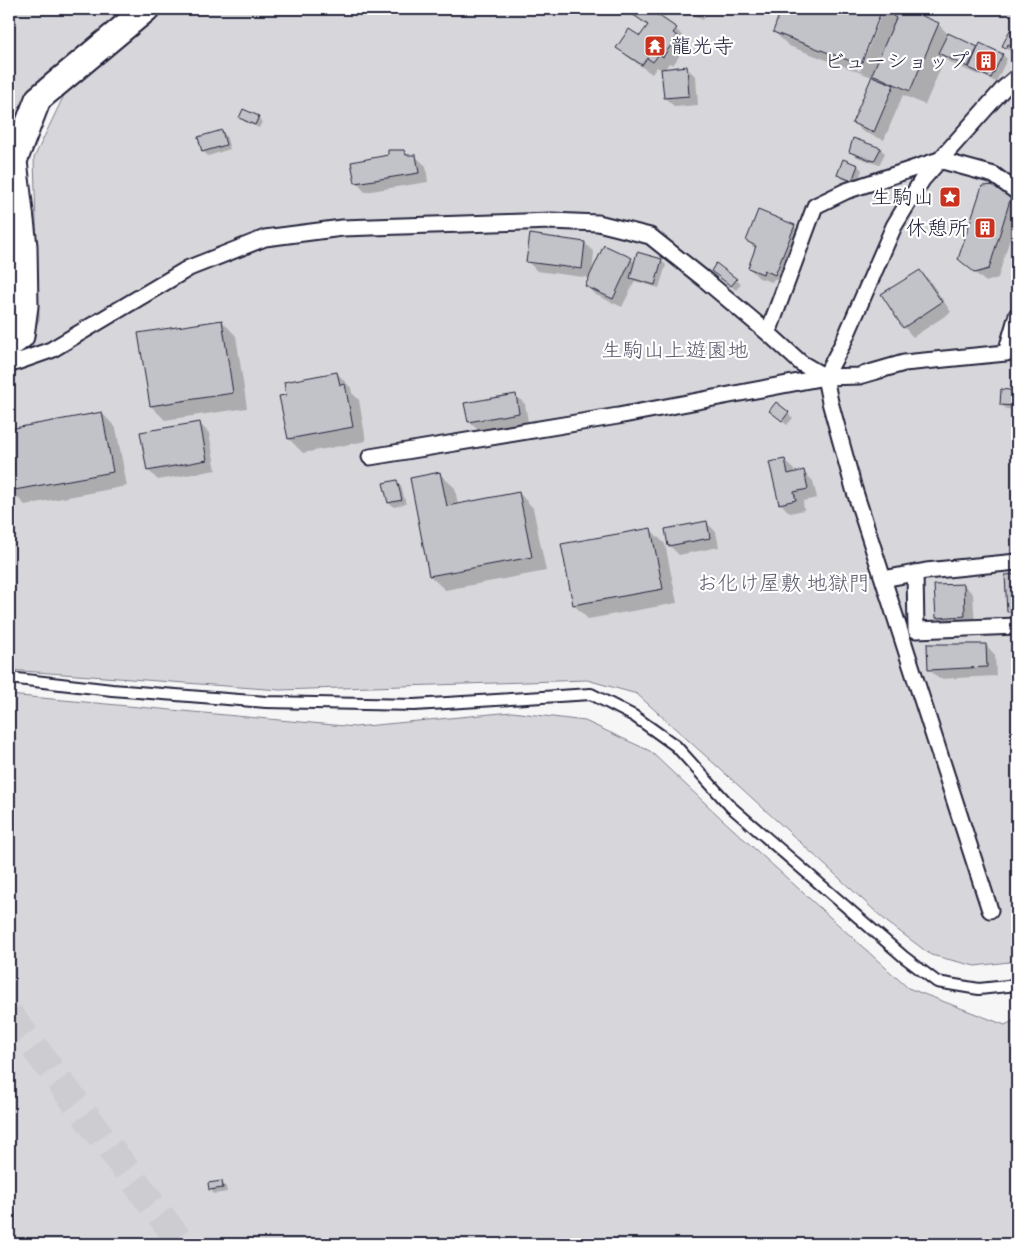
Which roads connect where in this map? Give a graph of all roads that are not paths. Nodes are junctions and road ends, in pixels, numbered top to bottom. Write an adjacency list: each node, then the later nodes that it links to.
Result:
1 (146, 9): 7 (street)
2 (1017, 77): 3 (street)
3 (939, 160): 4 (street); 6 (street); 10 (street)
4 (1017, 192)
5 (1017, 316): 8 (street)
6 (768, 333): 9 (street); 10 (street)
7 (9, 345)
8 (1012, 351): 10 (street)
9 (9, 364)
10 (825, 377): 11 (street); 14 (street)
11 (370, 457)
12 (1017, 562): 13 (street)
13 (915, 573): 14 (street); 15 (street)
14 (883, 579): 17 (street)
15 (1017, 626)
16 (9, 678): 18 (lane)
17 (990, 910)
18 (1017, 985)

